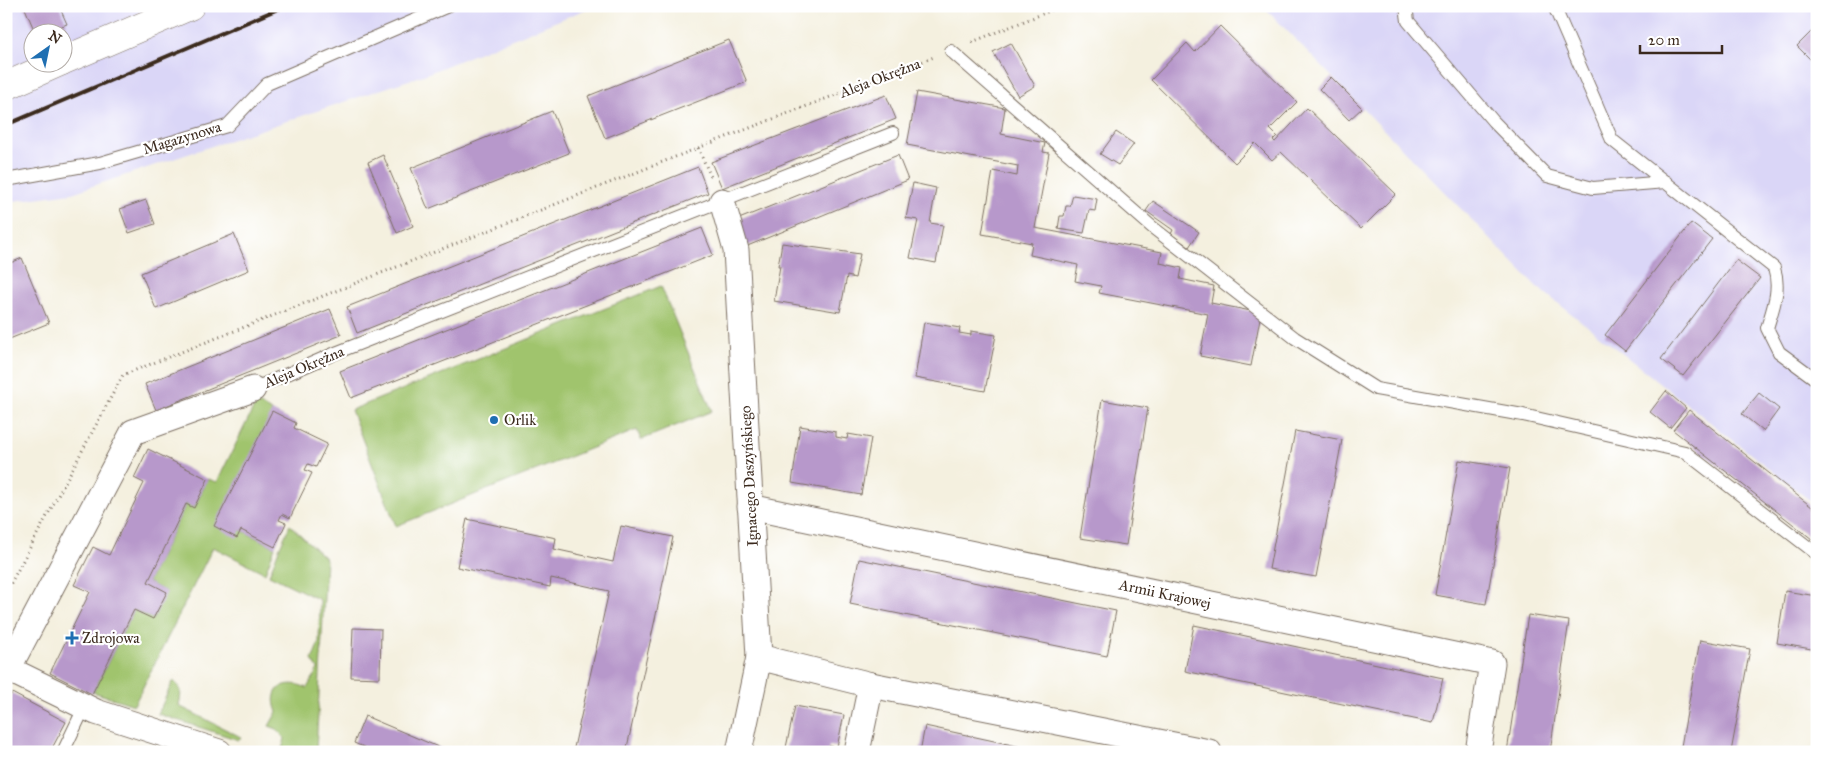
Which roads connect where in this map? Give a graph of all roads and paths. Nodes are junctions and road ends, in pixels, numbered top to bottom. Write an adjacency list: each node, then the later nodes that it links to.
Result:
1 (190, 6): 7 (street)
2 (448, 6): 12 (lane, Magazynowa)
3 (1062, 6): 6 (path, Aleja Okrężna)
4 (1406, 6): 13 (lane)
5 (1554, 6): 13 (lane)
6 (951, 51): 11 (path, Aleja Okrężna); 18 (lane)
7 (72, 57)
8 (38, 72): 9 (street)
9 (6, 86)
10 (893, 133): 14 (lane, Aleja Okrężna)
11 (698, 148): 14 (path); 19 (path, Aleja Okrężna)
12 (6, 180)
13 (1666, 182): 15 (lane)
14 (722, 201): 16 (lane, Aleja Okrężna); 17 (street, Ignacego Daszyńskiego)
15 (1817, 380)
16 (253, 389): 22 (street, Aleja Okrężna)
17 (750, 507): 20 (street, Ignacego Daszyńskiego); 28 (street, Armii Krajowej)
18 (1817, 554)
19 (6, 592)
20 (759, 657): 21 (street); 25 (street, Ignacego Daszyńskiego)
21 (871, 685): 26 (street); 27 (street)
22 (84, 706): 23 (lane); 24 (street)
23 (63, 752)
24 (219, 752)
25 (739, 752)
26 (857, 752)
27 (1209, 752)
28 (1478, 752)

